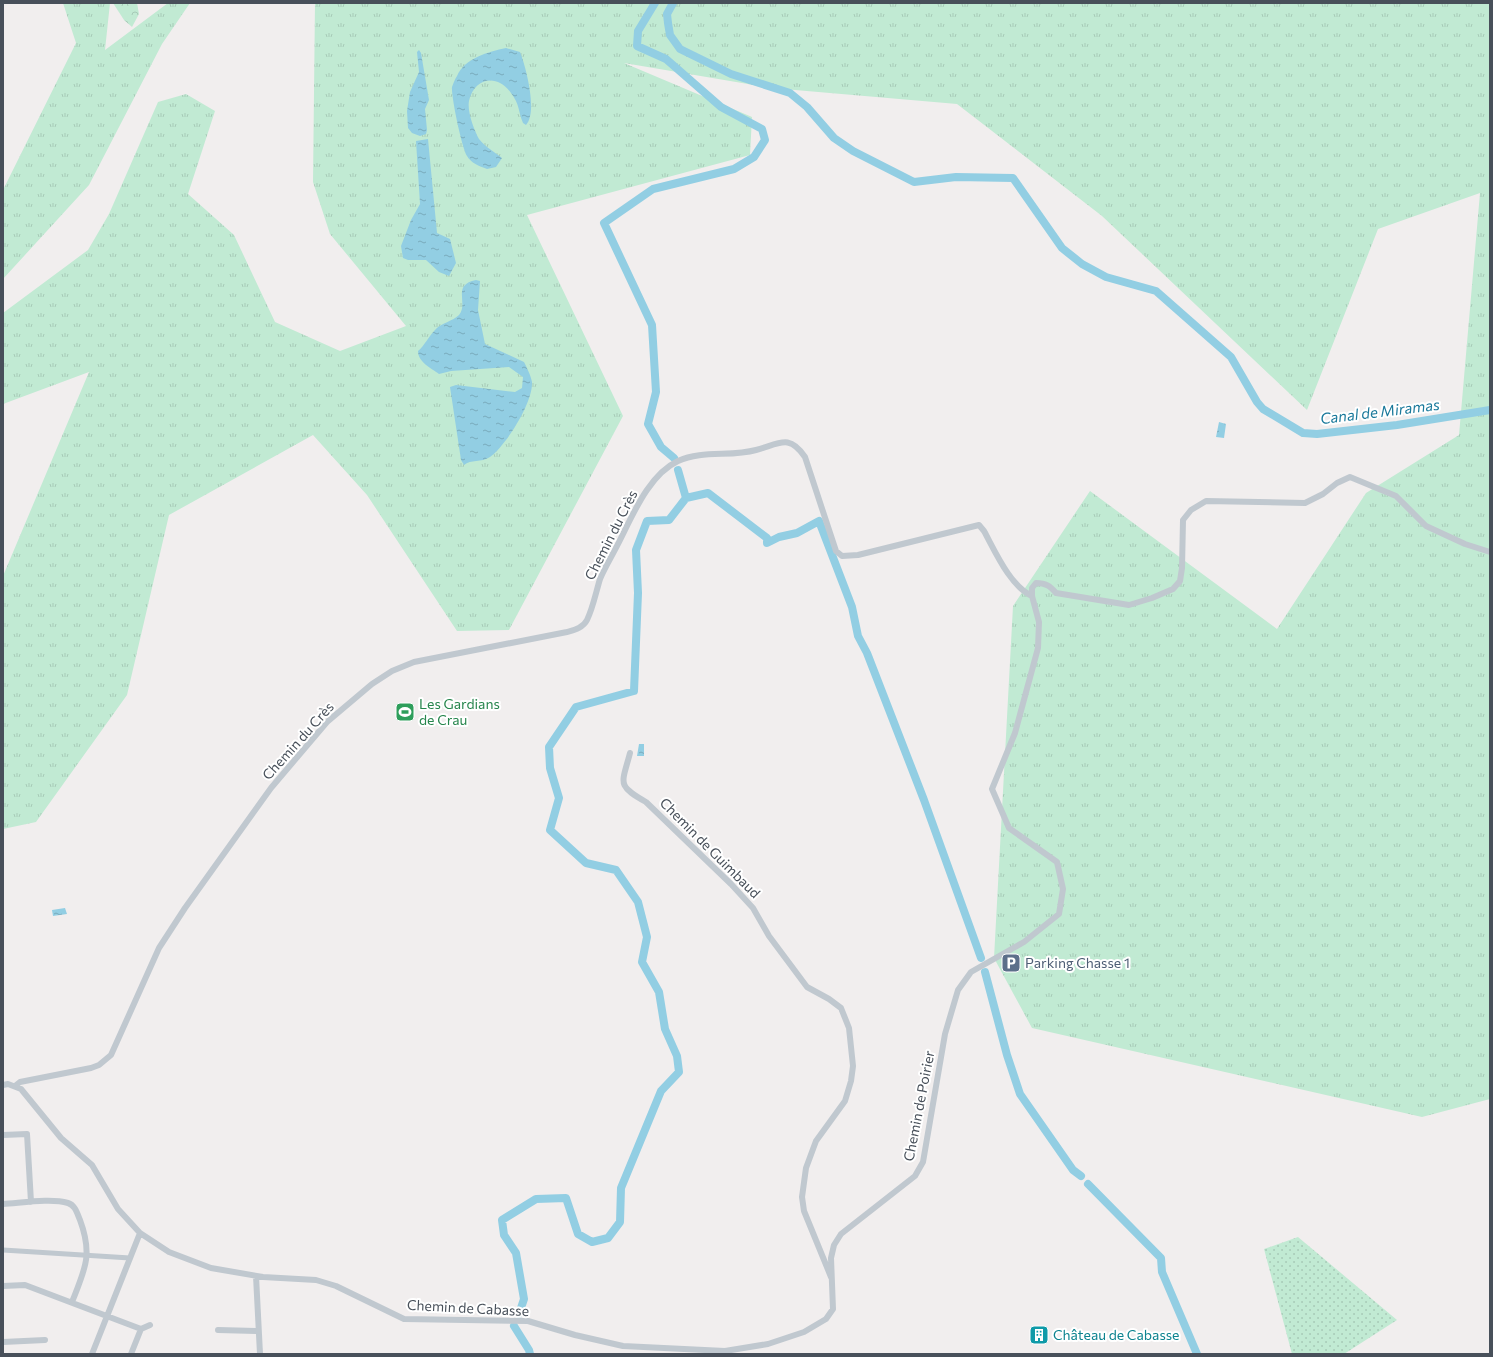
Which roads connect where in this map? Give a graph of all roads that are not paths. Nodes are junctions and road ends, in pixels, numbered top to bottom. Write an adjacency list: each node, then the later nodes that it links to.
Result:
1 (1490, 552): 2 (street)
2 (1032, 596): 5 (street, Chemin du Crès); 14 (street, Chemin de Poirier)
3 (630, 753): 14 (street, Chemin de Guimbaud)
4 (3, 1085): 5 (street)
5 (16, 1086): 9 (street, Chemin de Cabasse)
6 (3, 1135): 7 (street)
7 (30, 1202): 8 (street); 11 (street)
8 (3, 1204)
9 (140, 1233): 12 (street); 13 (street, Chemin de Cabasse)
10 (3, 1250): 11 (street)
11 (88, 1254): 12 (street); 16 (street)
12 (130, 1258): 17 (street)
13 (256, 1276): 21 (street); 24 (street, Chemin de Cabasse)
14 (832, 1280): 24 (street, Chemin de Poirier)
15 (3, 1286): 16 (street)
16 (72, 1302): 17 (street)
17 (106, 1315): 19 (street); 25 (street)
18 (150, 1325): 19 (street)
19 (141, 1329): 26 (street)
20 (218, 1330): 21 (street)
21 (258, 1331): 27 (street)
22 (44, 1340): 23 (street)
23 (3, 1342)
24 (726, 1352)
25 (92, 1354)
26 (131, 1354)
27 (260, 1354)

